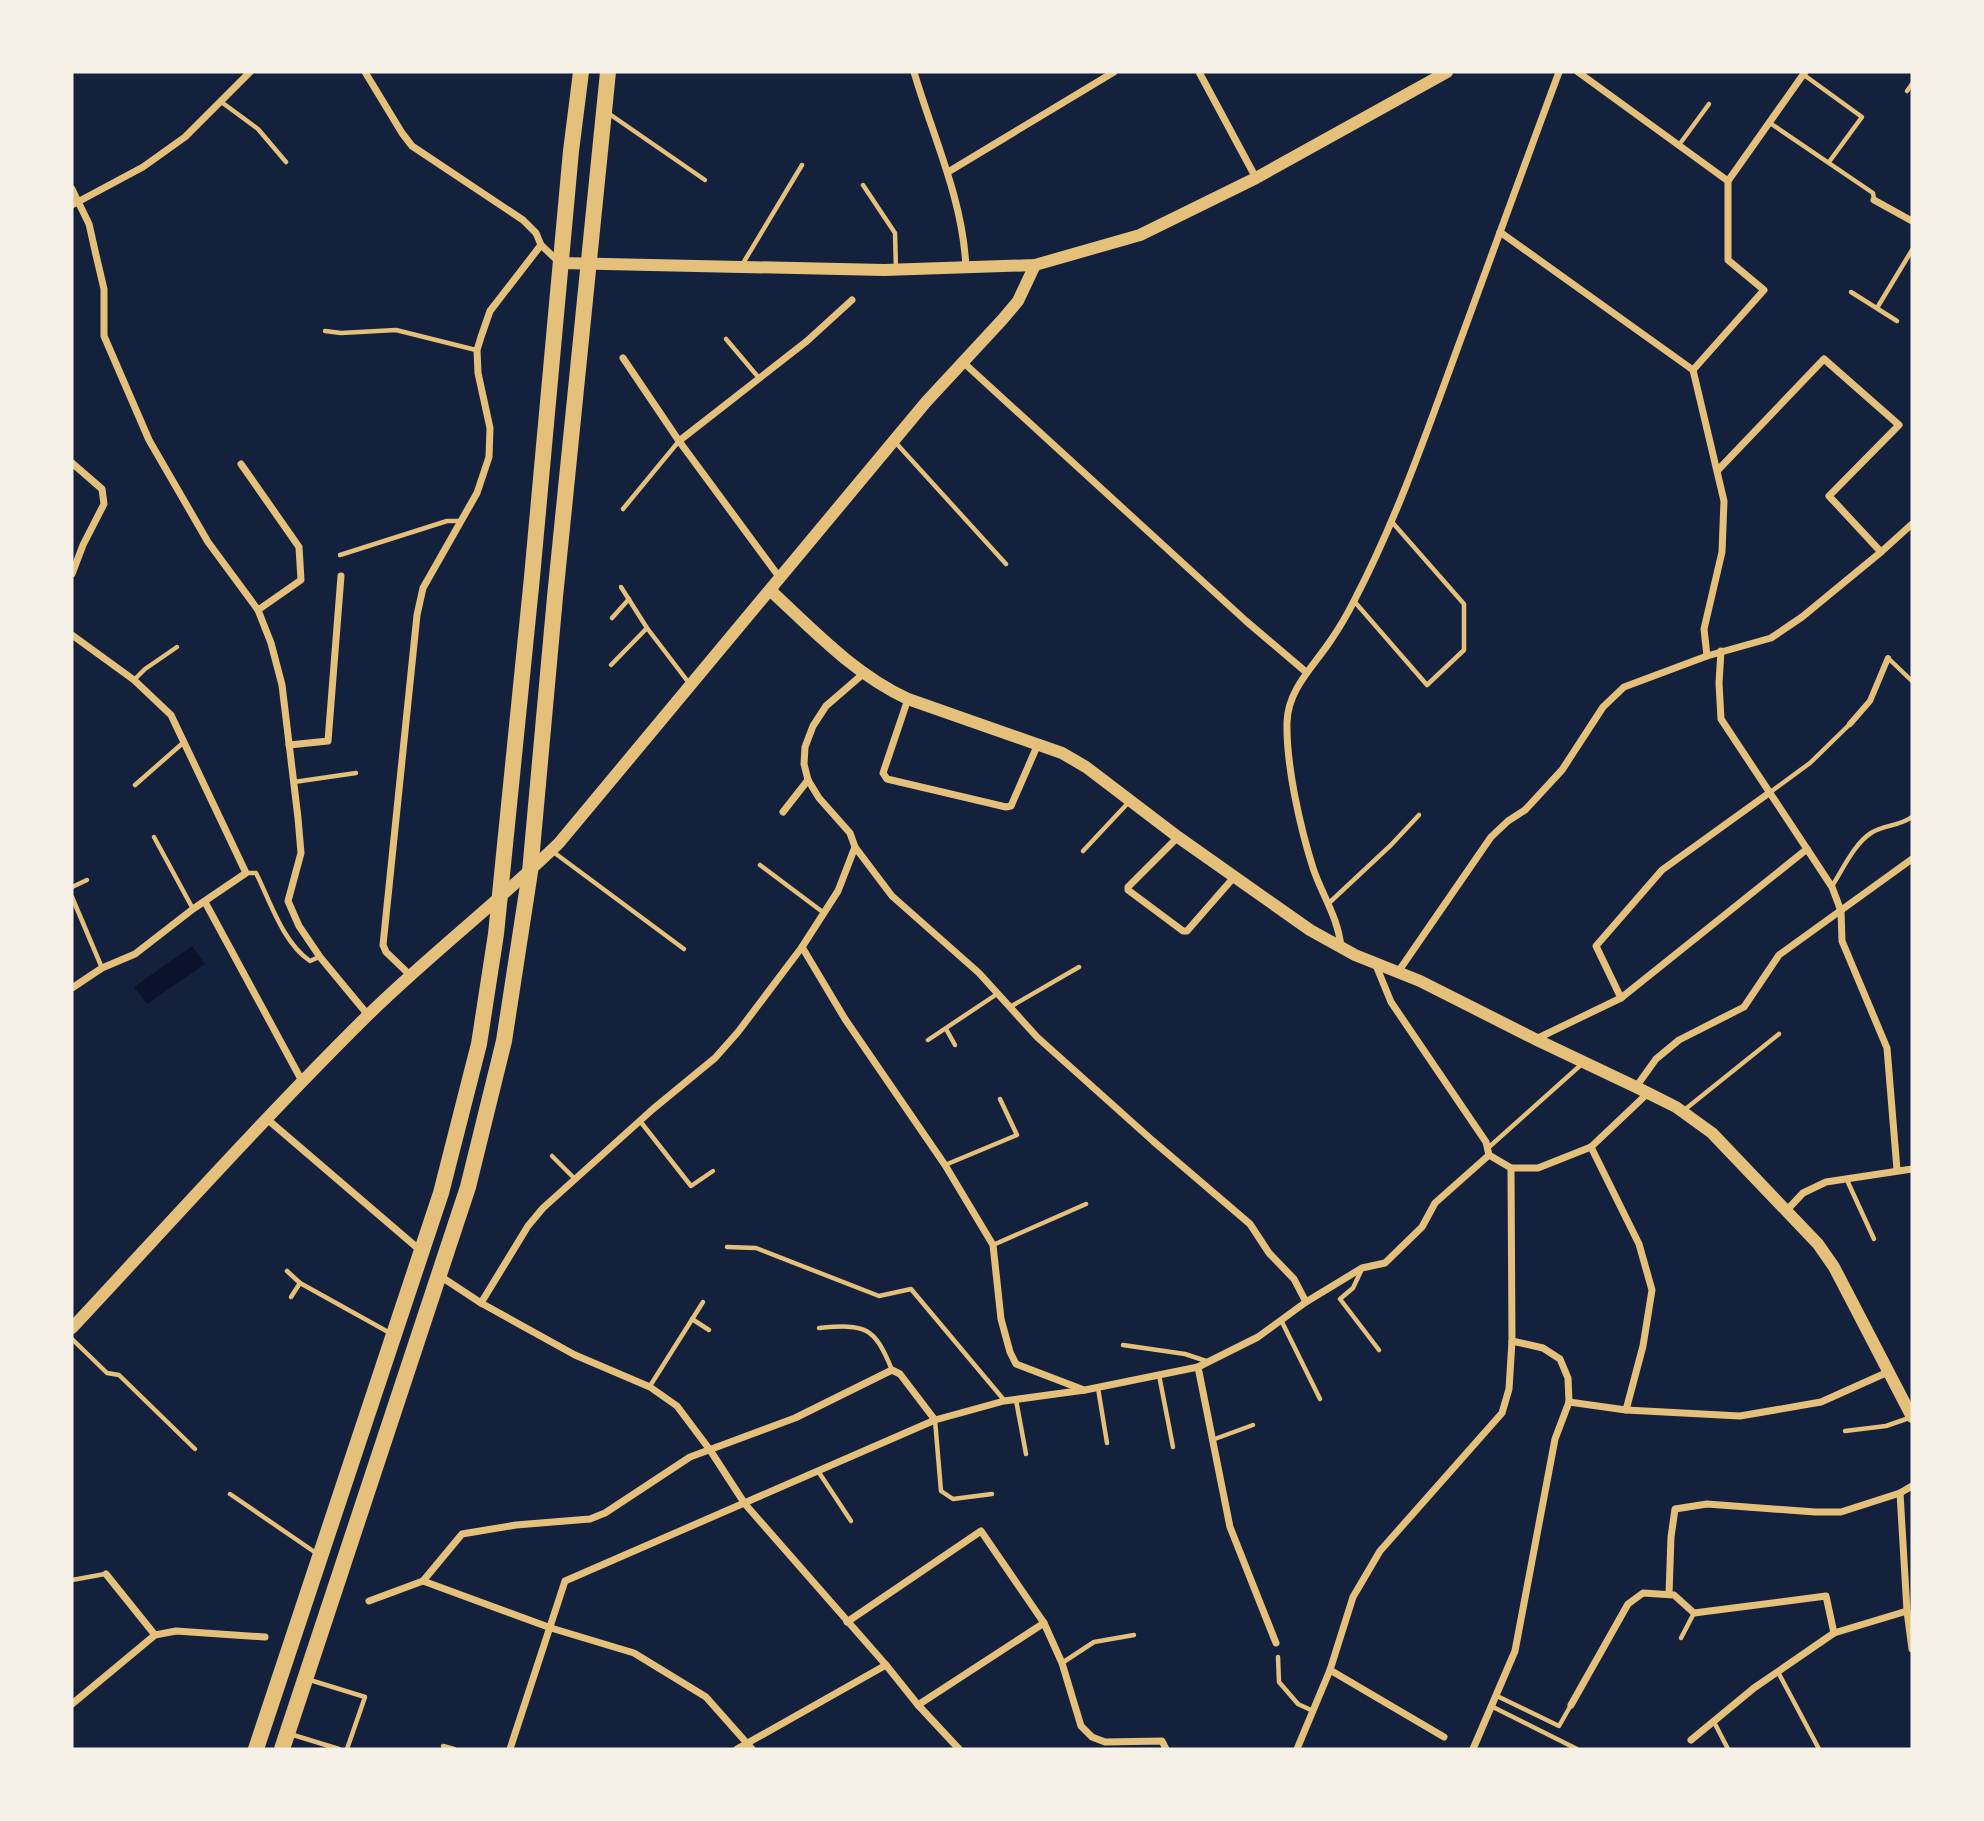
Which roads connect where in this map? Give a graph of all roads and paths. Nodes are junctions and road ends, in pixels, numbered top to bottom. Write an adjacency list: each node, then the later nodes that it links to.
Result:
1 (250, 72): 14 (street)
2 (365, 72): 32 (street)
3 (581, 72): 34 (highway)
4 (608, 72): 16 (highway)
5 (914, 72): 22 (street)
6 (1114, 72): 22 (street)
7 (1199, 72): 23 (street)
8 (1447, 72): 23 (street)
9 (1559, 72): 31 (street)
10 (1578, 72): 18 (street)
11 (1804, 73): 17 (street); 20 (lane)
12 (1912, 84): 13 (lane)
13 (1907, 91)
14 (220, 100): 19 (lane); 29 (street)
15 (1709, 104): 18 (lane)
16 (604, 111): 24 (lane); 36 (highway)
17 (1769, 123): 20 (lane); 25 (street)
18 (1679, 145): 25 (street)
19 (286, 162)
20 (1829, 162): 28 (lane)
21 (803, 165): 37 (lane)
22 (948, 172): 38 (street)
23 (1256, 178): 35 (street)
24 (705, 180)
25 (1728, 181): 49 (street)
26 (863, 185): 39 (lane)
27 (72, 189): 29 (street)
28 (1874, 200): 30 (street)
29 (75, 203): 70 (street)
30 (1912, 221)
31 (1500, 232): 49 (street); 58 (street)
32 (541, 244): 34 (street); 46 (street)
33 (1912, 250): 42 (lane)
34 (560, 264): 36 (street); 113 (highway)
35 (1035, 265): 38 (street); 48 (street)
36 (590, 266): 37 (street); 106 (highway)
37 (739, 268): 39 (street)
38 (966, 268): 39 (street)
39 (896, 270)
40 (1851, 292): 42 (lane)
41 (852, 300): 50 (street)
42 (1877, 308): 43 (lane)
43 (1897, 320)
44 (325, 331): 46 (lane)
45 (726, 339): 50 (lane)
46 (477, 350): 57 (street)
47 (623, 358): 52 (street)
48 (964, 363): 51 (street); 79 (street)
49 (1693, 370): 55 (street)
50 (759, 379): 52 (street)
51 (894, 440): 62 (lane); 65 (street)
52 (679, 441): 56 (lane); 65 (street)
53 (72, 463): 63 (street)
54 (241, 464): 70 (street)
55 (1718, 470): 60 (street); 76 (street)
56 (623, 509)
57 (462, 521): 61 (lane); 127 (street)
58 (1392, 522): 69 (street); 69 (lane)
59 (1912, 524): 60 (street)
60 (1881, 552): 75 (street)
61 (340, 555)
62 (1006, 564)
63 (72, 575)
64 (341, 576): 88 (street)
65 (780, 578): 67 (street)
66 (621, 587): 68 (lane)
67 (770, 590): 80 (street); 83 (street)
68 (628, 599): 71 (lane); 72 (lane)
69 (1354, 601): 79 (street)
70 (258, 610): 88 (street)
71 (612, 618)
72 (647, 628): 78 (lane); 83 (lane)
73 (72, 635): 81 (street)
74 (177, 648): 81 (lane)
75 (1721, 651): 76 (street); 93 (street)
76 (1707, 656): 126 (street)
77 (1888, 658): 82 (lane); 85 (street)
78 (611, 665)
79 (1306, 672): 115 (street)
80 (863, 674): 84 (street); 90 (street)
81 (134, 680): 86 (street)
82 (1912, 681)
83 (690, 684): 102 (street)
84 (908, 699): 87 (street); 87 (street)
85 (1850, 724): 93 (lane)
86 (184, 742): 92 (lane); 107 (street)
87 (1038, 744): 94 (street)
88 (289, 745): 91 (street)
89 (356, 773): 91 (lane)
90 (808, 780): 95 (street); 100 (street)
91 (294, 782): 122 (street)
92 (135, 785)
93 (1769, 793): 101 (street); 130 (street)
94 (1131, 800): 99 (street); 103 (lane)
95 (783, 811)
96 (1419, 815): 115 (lane)
97 (1912, 817): 111 (lane)
98 (154, 837): 116 (lane)
99 (1178, 837): 108 (street); 108 (street)
100 (855, 847): 118 (street); 129 (street)
101 (1807, 849): 111 (street); 130 (street)
102 (551, 851): 106 (street); 121 (lane)
103 (1083, 851)
104 (1912, 859): 117 (street)
105 (760, 865): 118 (lane)
106 (530, 872): 113 (street); 163 (highway)
107 (246, 873): 114 (street); 122 (lane)
108 (1235, 876): 120 (street)
109 (87, 880): 110 (lane)
110 (72, 887)
111 (1832, 887): 117 (street)
112 (72, 897): 125 (lane)
113 (499, 899): 127 (street); 160 (highway)
114 (205, 902): 116 (street); 139 (street)
115 (1329, 903): 120 (street)
116 (193, 909): 125 (street)
117 (1841, 911): 140 (street); 151 (street)
118 (824, 913): 119 (street)
119 (803, 947): 144 (street); 148 (street)
120 (1341, 947): 123 (street)
121 (684, 948)
122 (320, 957): 132 (street)
123 (1375, 963): 126 (street); 146 (street)
124 (1079, 967): 131 (lane)
125 (102, 968): 128 (street)
126 (1398, 972): 135 (street)
127 (410, 975): 132 (street)
128 (72, 988)
129 (998, 993): 131 (street); 133 (lane)
130 (1621, 998): 135 (street)
131 (1010, 1007): 168 (street)
132 (368, 1015): 139 (street)
133 (946, 1029): 136 (lane); 137 (lane)
134 (1779, 1034): 142 (lane)
135 (1535, 1039): 138 (street)
136 (928, 1040)
137 (955, 1045)
138 (1584, 1063): 140 (street); 146 (lane)
139 (302, 1082): 143 (street)
140 (1642, 1090): 142 (street); 145 (street)
141 (1000, 1098): 148 (lane)
142 (1683, 1112): 156 (street)
143 (268, 1119): 160 (street); 171 (street)
144 (640, 1121): 152 (lane); 154 (street)
145 (1591, 1147): 149 (street); 191 (street)
146 (1488, 1151): 149 (street); 161 (street)
147 (552, 1156): 154 (lane)
148 (945, 1165): 158 (street)
149 (1511, 1168): 176 (street)
150 (1912, 1169): 151 (street)
151 (1897, 1170): 153 (street)
152 (713, 1171)
153 (1845, 1178): 156 (street); 157 (lane)
154 (575, 1179): 167 (street)
155 (1086, 1204): 158 (lane)
156 (1787, 1210): 182 (street)
157 (1874, 1238)
158 (993, 1245): 186 (street)
159 (727, 1247): 189 (lane)
160 (421, 1251): 174 (highway)
161 (1362, 1268): 168 (street); 178 (lane)
162 (287, 1271): 164 (lane)
163 (440, 1275): 167 (street); 232 (highway)
164 (300, 1283): 165 (lane); 174 (lane)
165 (291, 1297)
166 (703, 1301): 169 (lane)
167 (481, 1303): 184 (street)
168 (1306, 1303): 170 (street)
169 (692, 1319): 173 (lane); 184 (lane)
170 (1281, 1320): 179 (street); 187 (lane)
171 (72, 1328)
172 (819, 1328): 181 (lane)
173 (709, 1330)
174 (394, 1335): 209 (highway)
175 (72, 1339): 199 (lane)
176 (1512, 1341): 190 (street); 230 (street)
177 (1123, 1345): 179 (lane)
178 (1378, 1350)
179 (1207, 1362): 180 (street)
180 (1198, 1367): 183 (street); 196 (street)
181 (892, 1370): 193 (street); 200 (street)
182 (1888, 1372): 191 (street); 192 (street)
183 (1159, 1375): 185 (street); 198 (lane)
184 (650, 1387): 200 (street)
185 (1098, 1388): 186 (street); 197 (lane)
186 (1085, 1390): 188 (street)
187 (1320, 1399)
188 (1016, 1400): 189 (street); 201 (lane)
189 (1004, 1401): 193 (street)
190 (1569, 1402): 191 (street); 233 (street)
191 (1626, 1410)
192 (1911, 1410): 195 (lane)
193 (935, 1420): 202 (street); 206 (lane)
194 (1253, 1425): 196 (lane)
195 (1845, 1431)
196 (1212, 1440): 225 (street)
197 (1107, 1443)
198 (1173, 1447)
199 (195, 1449)
200 (710, 1450): 207 (street); 212 (street)
201 (1026, 1454)
202 (818, 1471): 207 (street); 208 (lane)
203 (1912, 1486): 204 (street)
204 (1900, 1493): 213 (street); 215 (street)
205 (230, 1494): 209 (lane)
206 (992, 1494)
207 (745, 1504): 217 (street); 219 (street)
208 (851, 1521)
209 (321, 1556): 245 (highway)
210 (106, 1574): 211 (lane); 221 (street)
211 (72, 1580)
212 (423, 1581): 214 (street); 219 (street)
213 (1669, 1594): 216 (street); 236 (street)
214 (369, 1601)
215 (1907, 1611): 220 (street); 226 (street)
216 (1694, 1614): 220 (street); 224 (lane)
217 (847, 1622): 218 (street); 229 (street)
218 (1044, 1623): 228 (street); 235 (street)
219 (551, 1628): 244 (street); 250 (street)
220 (1834, 1633): 231 (street)
221 (155, 1635): 223 (street); 234 (street)
222 (1134, 1636): 228 (lane)
223 (265, 1637)
224 (1681, 1638)
225 (1276, 1643)
226 (1912, 1649)
227 (1278, 1657): 238 (lane)
228 (1062, 1663): 253 (street)
229 (886, 1665): 235 (street); 244 (street)
230 (1330, 1670): 238 (street); 241 (street)
231 (1778, 1672): 239 (street); 258 (lane)
232 (306, 1679): 240 (highway); 248 (lane)
233 (1497, 1696): 236 (lane); 237 (street)
234 (72, 1704)
235 (918, 1705): 252 (street)
236 (1571, 1705)
237 (1493, 1707): 255 (street); 256 (lane)
238 (1313, 1711): 254 (street)
239 (1713, 1721): 242 (street); 257 (lane)
240 (287, 1733): 246 (highway); 247 (lane)
241 (1444, 1737)
242 (1691, 1740)
243 (443, 1746): 249 (lane)
244 (750, 1746): 251 (street)
245 (256, 1749)
246 (282, 1749)
247 (339, 1749)
248 (347, 1749)
249 (454, 1749)
250 (510, 1749)
251 (737, 1749)
252 (957, 1749)
253 (1166, 1749)
254 (1297, 1749)
255 (1473, 1749)
256 (1577, 1749)
257 (1728, 1749)
258 (1819, 1749)

